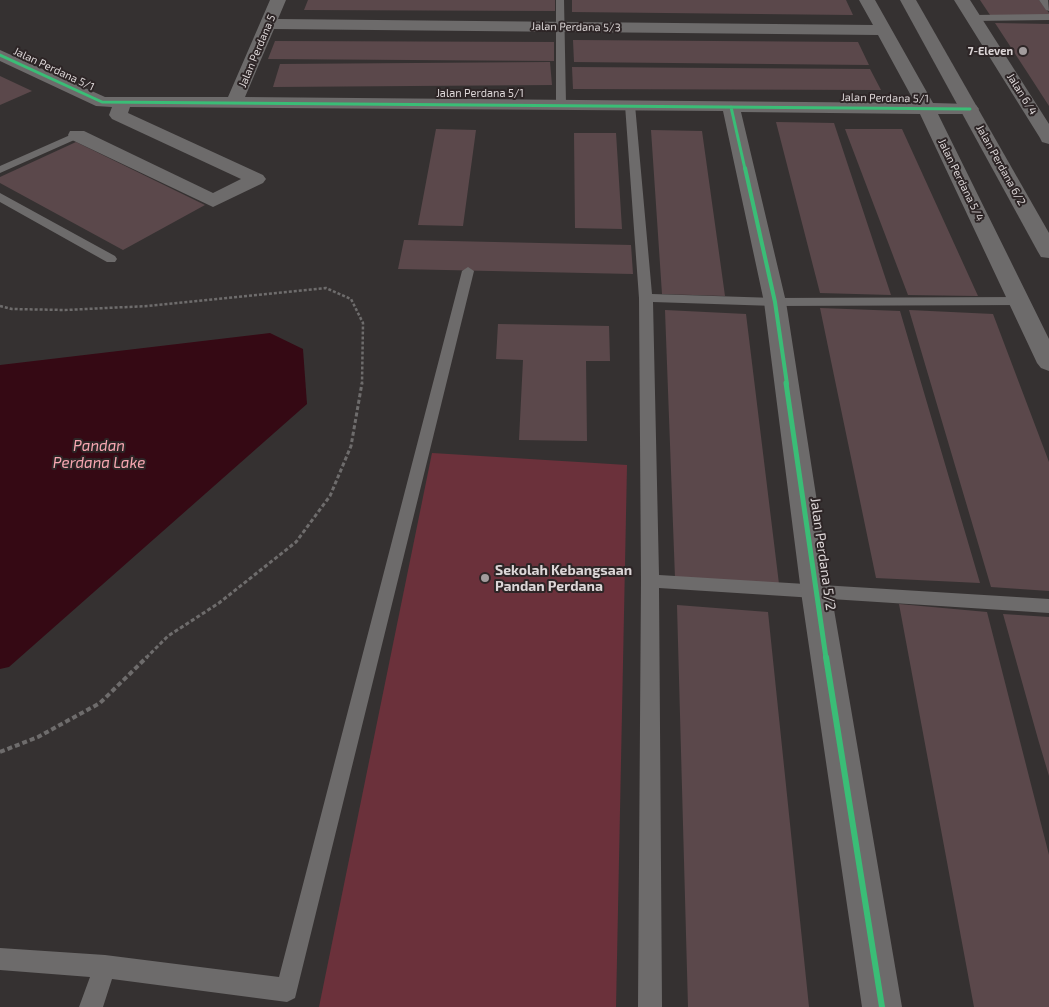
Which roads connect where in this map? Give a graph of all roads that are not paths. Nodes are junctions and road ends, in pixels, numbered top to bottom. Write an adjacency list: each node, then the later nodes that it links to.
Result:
1 (278, 0): 10 (street, Jalan Perdana 5)
2 (560, 0): 11 (lane)
3 (867, 0): 12 (street, Jalan Perdana 5/4)
4 (908, 0): 21 (street, Jalan Perdana 6/2)
5 (962, 0): 9 (street, Jalan 6/4)
6 (1043, 0): 7 (lane)
7 (1049, 8)
8 (1049, 17): 9 (lane)
9 (974, 18): 24 (street, Jalan 6/4)
10 (268, 24): 11 (street, Jalan Perdana 5/3); 14 (street, Jalan Perdana 5)
11 (560, 27): 12 (street, Jalan Perdana 5/3); 17 (lane)
12 (883, 30): 20 (street, Jalan Perdana 5/4)
13 (0, 55): 15 (street, Jalan Perdana 5/1)
14 (235, 101): 16 (street, Jalan Perdana 5/1); 17 (street, Jalan Perdana 5/1)
15 (123, 102): 16 (street, Jalan Perdana 5/1); 22 (street)
16 (151, 102): 22 (street)
17 (561, 104): 18 (street, Jalan Perdana 5/1)
18 (630, 105): 19 (street, Jalan Perdana 5/1); 30 (lane)
19 (732, 107): 20 (street, Jalan Perdana 5/1); 31 (street, Jalan Perdana 5/2)
20 (927, 109): 21 (street, Jalan Perdana 5/1); 32 (street, Jalan Perdana 5/4)
21 (970, 109): 27 (street, Jalan Perdana 6/2)
22 (131, 120): 23 (street)
23 (77, 135): 25 (lane)
24 (1049, 138)
25 (0, 170)
26 (0, 196): 28 (lane)
27 (1049, 252)
28 (112, 259)
29 (468, 271): 38 (lane)
30 (646, 298): 31 (lane); 34 (lane)
31 (775, 302): 32 (lane); 35 (street, Jalan Perdana 5/2)
32 (1020, 302): 33 (street, Jalan Perdana 5/4)
33 (1049, 363)
34 (650, 581): 35 (lane); 40 (lane)
35 (816, 592): 36 (lane); 41 (street, Jalan Perdana 5/2)
36 (1049, 606)
37 (0, 960): 38 (lane)
38 (105, 967): 39 (lane)
39 (91, 1007)
40 (650, 1007)
41 (882, 1007)

